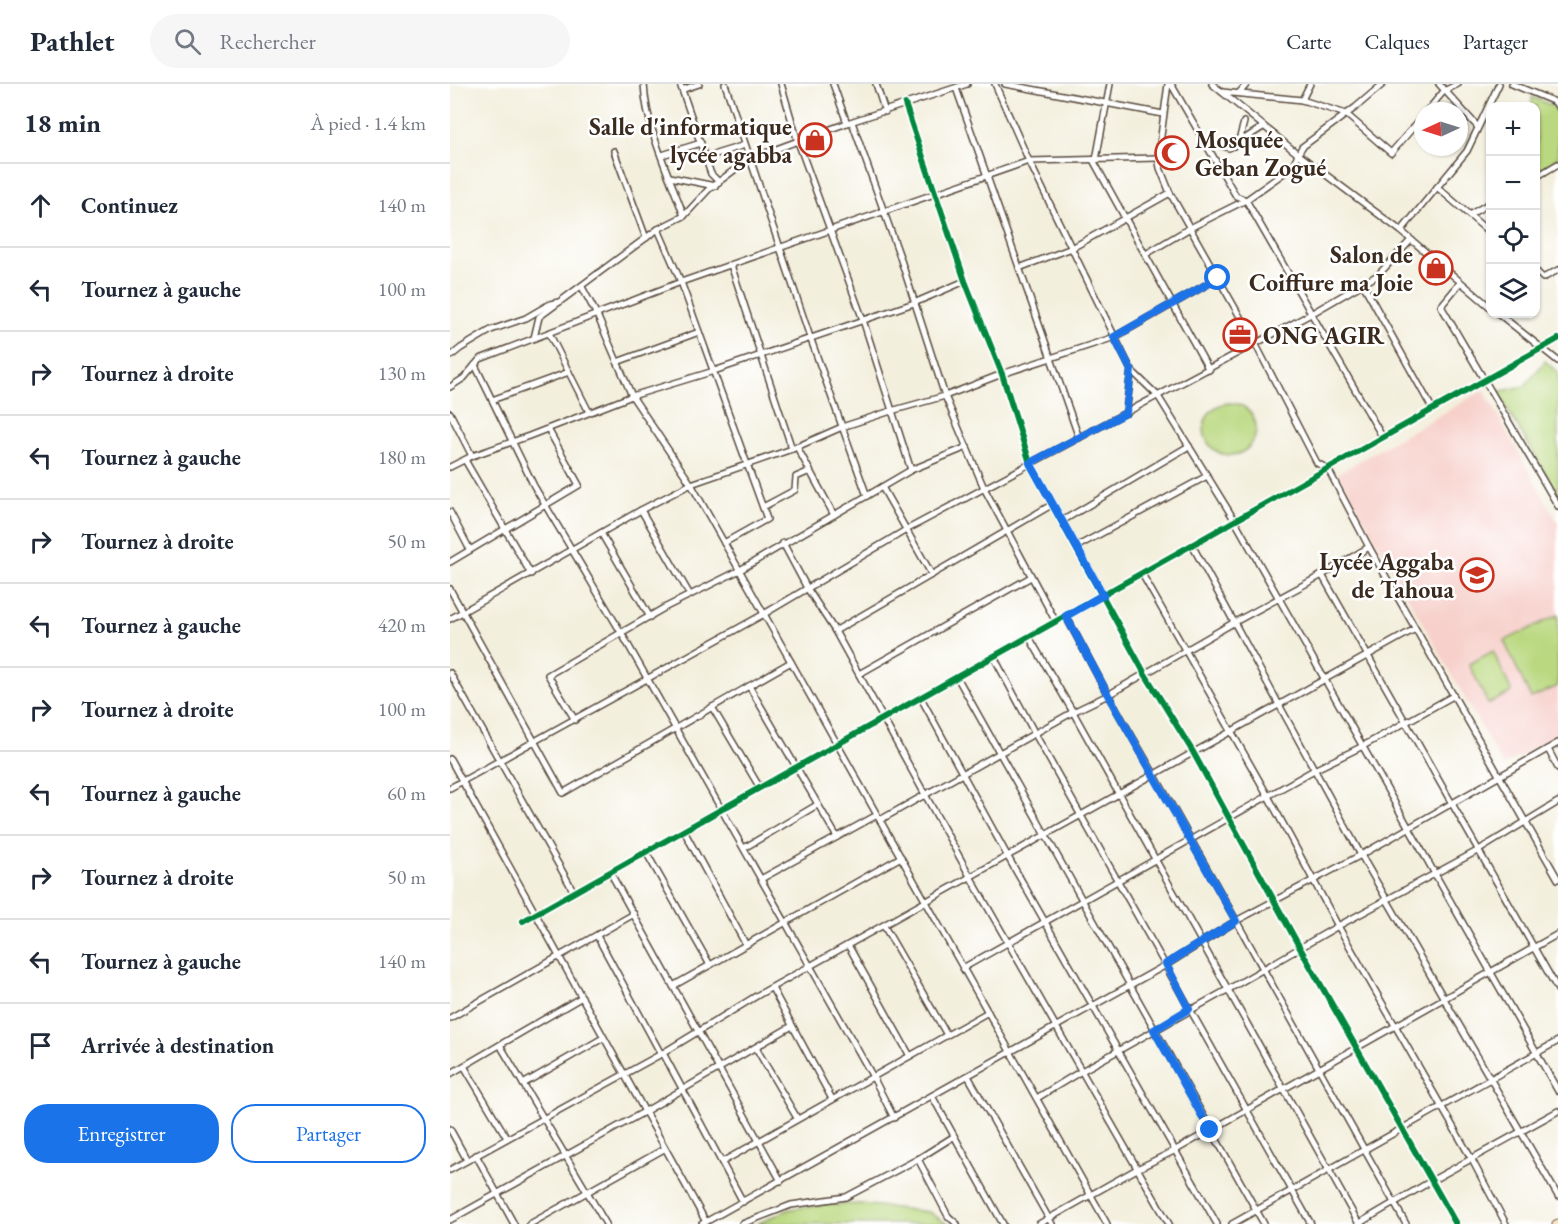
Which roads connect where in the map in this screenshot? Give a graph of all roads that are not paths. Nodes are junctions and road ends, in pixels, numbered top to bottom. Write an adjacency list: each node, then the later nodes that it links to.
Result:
1 (644, 84): 46 (street)
2 (699, 84): 20 (street)
3 (725, 84): 42 (street)
4 (781, 84): 40 (street)
5 (833, 84): 35 (street)
6 (876, 84): 31 (street)
7 (967, 84): 21 (street)
8 (995, 84): 51 (street)
9 (1005, 84): 28 (street)
10 (1110, 84): 28 (street)
11 (1170, 84): 32 (street); 39 (street)
12 (1212, 84): 23 (street)
13 (1247, 84): 24 (street)
14 (1310, 84): 26 (street)
15 (1383, 84): 33 (street)
16 (1439, 84): 22 (street)
17 (1458, 84): 22 (street)
18 (1499, 84): 38 (street)
19 (1512, 84): 30 (street)
20 (682, 87): 41 (street)
21 (956, 88): 29 (street); 54 (street)
22 (1444, 90): 27 (street); 38 (street)
23 (1221, 92): 24 (street); 36 (street)
24 (1239, 93): 26 (street)
25 (1558, 95): 30 (street)
26 (1302, 100): 33 (street)
27 (1434, 102)
28 (1106, 103): 32 (street); 50 (street)
29 (905, 104): 31 (street); 59 (street)
30 (1556, 104)
31 (885, 112): 35 (street)
32 (1163, 114): 49 (street)
33 (1346, 114): 37 (street); 45 (street)
34 (1244, 122): 43 (street)
35 (850, 123): 40 (street); 62 (street)
36 (1263, 126): 43 (street); 45 (street)
37 (1414, 126)
38 (1478, 126): 57 (street)
39 (1205, 141): 43 (street); 60 (street)
40 (798, 142): 48 (street); 69 (street)
41 (701, 143): 46 (street); 47 (street)
42 (745, 145): 47 (street); 48 (street)
43 (1233, 146)
44 (614, 151): 71 (street)
45 (1298, 154): 60 (street); 70 (street)
46 (662, 155): 55 (street)
47 (706, 158): 56 (street)
48 (749, 159): 56 (street); 73 (street)
49 (1158, 159): 50 (street); 58 (street)
50 (1095, 160): 51 (street); 65 (street)
51 (1029, 161): 54 (street); 74 (street)
52 (1558, 164): 53 (street)
53 (1540, 175)
54 (987, 176): 59 (street); 77 (street)
55 (670, 177): 56 (street); 64 (street)
56 (717, 184): 64 (street)
57 (1437, 187): 63 (street); 70 (street)
58 (1170, 193): 65 (street); 66 (street)
59 (936, 194): 62 (street); 81 (street)
60 (1246, 200): 66 (street); 90 (street)
61 (1486, 206): 63 (street)
62 (883, 211): 69 (street); 87 (street)
63 (1469, 215): 68 (street)
64 (684, 216): 67 (street)
65 (1126, 218): 74 (street); 75 (street)
66 (1190, 228): 75 (street); 80 (street)
67 (658, 229): 71 (street); 82 (street)
68 (1486, 229)
69 (830, 230): 73 (street); 93 (street)
70 (1401, 231): 72 (street)
71 (646, 238): 85 (street)
72 (1411, 240): 83 (street); 84 (street)
73 (780, 248): 76 (street); 96 (street)
74 (1072, 248): 77 (street); 97 (street)
75 (1146, 254): 89 (street)
76 (731, 265): 82 (street); 102 (street)
77 (1019, 268): 104 (street)
78 (1558, 270): 79 (street)
79 (1540, 275)
80 (1218, 278): 89 (street); 100 (street)
81 (965, 281): 87 (street); 112 (street)
82 (681, 282): 91 (street); 94 (street)
83 (1460, 283): 88 (street); 113 (street)
84 (1363, 284): 90 (street); 119 (street)
85 (582, 287): 86 (street); 91 (street)
86 (562, 301): 98 (street); 103 (street)
87 (914, 303): 93 (street); 116 (street)
88 (1486, 303)
89 (1171, 304): 97 (street); 109 (street)
90 (1311, 314): 100 (street); 127 (street)
91 (597, 315): 95 (street); 106 (street)
92 (1504, 318): 101 (street)
93 (863, 320): 96 (street); 120 (street)
94 (699, 332): 106 (street); 110 (street)
95 (549, 333): 98 (street); 111 (street)
96 (810, 337): 102 (street); 124 (street)
97 (1114, 337): 104 (street); 108 (street)
98 (534, 338): 107 (street)
99 (1558, 339): 101 (street)
100 (1256, 345): 109 (street); 137 (street)
101 (1542, 348): 105 (street); 113 (street)
102 (760, 354): 110 (street); 131 (street)
103 (451, 356)
104 (1051, 358): 112 (street); 126 (street)
105 (1558, 361)
106 (617, 362): 115 (street)
107 (475, 365): 114 (street); 118 (street)
108 (1131, 370): 117 (street); 123 (street)
109 (1209, 370): 117 (street)
110 (714, 371): 115 (street); 135 (street)
111 (569, 372): 118 (street); 121 (street)
112 (1002, 374): 116 (street); 134 (street)
113 (1485, 380): 119 (street); 147 (street)
114 (450, 387)
115 (632, 396): 121 (street); 141 (street)
116 (945, 396): 120 (street); 130 (street)
117 (1158, 396): 123 (street); 129 (street)
118 (492, 399): 128 (street)
119 (1433, 410): 127 (street)
120 (891, 411): 124 (street); 138 (street)
121 (589, 412): 125 (street)
122 (450, 413): 132 (street)
123 (1126, 413): 126 (street)
124 (842, 427): 131 (street); 144 (street)
125 (548, 429): 128 (street); 146 (street)
126 (1079, 438): 134 (street)
127 (1383, 438): 137 (street)
128 (513, 442): 132 (street); 146 (street)
129 (1189, 446): 140 (street); 152 (street)
130 (967, 447): 138 (street); 143 (street)
131 (795, 448): 135 (street); 139 (street)
132 (472, 456): 133 (street)
133 (465, 460): 136 (street); 154 (street)
134 (1030, 463): 143 (street); 145 (street)
135 (746, 464): 141 (street); 148 (street)
136 (450, 467)
137 (1328, 469): 153 (street); 162 (street)
138 (911, 470): 142 (street)
139 (810, 471): 148 (street); 151 (street)
140 (1207, 476): 153 (street); 161 (street)
141 (691, 484): 149 (street); 158 (street)
142 (882, 487): 144 (street); 155 (street)
143 (984, 488): 155 (street); 157 (street)
144 (867, 496): 151 (street)
145 (1053, 504): 152 (street); 157 (street)
146 (545, 505): 154 (street); 163 (street)
147 (1558, 506)
148 (763, 507): 158 (street)
149 (641, 510): 156 (street); 174 (street)
150 (450, 513): 164 (street)
151 (834, 514): 159 (street)
152 (1062, 521): 161 (street)
153 (1235, 521): 160 (street); 176 (street)
154 (506, 529): 164 (street); 168 (street)
155 (906, 530): 169 (street); 172 (street)
156 (601, 533): 163 (street); 180 (street)
157 (1006, 533): 169 (street); 171 (street)
158 (724, 543): 166 (street)
159 (783, 543): 166 (street); 172 (street)
160 (1192, 545): 167 (street); 183 (street)
161 (1076, 547): 175 (street)
162 (1369, 547): 170 (street); 184 (street)
163 (573, 549): 168 (street); 186 (street)
164 (470, 550): 165 (street)
165 (450, 562)
166 (740, 570): 174 (street); 178 (street)
167 (1142, 573): 175 (street); 188 (street)
168 (531, 574): 177 (street)
169 (932, 575): 185 (street)
170 (1322, 575): 176 (street); 189 (street)
171 (1031, 577): 182 (street); 193 (street)
172 (807, 588): 178 (street); 185 (street)
173 (450, 589): 177 (street)
174 (690, 595): 180 (street)
175 (1103, 595): 179 (street); 194 (street)
176 (1279, 598): 183 (street); 197 (street)
177 (463, 612): 181 (street); 211 (street)
178 (764, 614): 191 (street); 195 (street)
179 (1066, 616): 182 (street); 199 (street)
180 (650, 617): 186 (street)
181 (450, 619)
182 (1056, 622): 187 (street)
183 (1233, 623): 188 (street); 203 (street)
184 (1415, 629): 189 (street); 200 (street)
185 (835, 631): 193 (street)
186 (622, 634): 195 (street); 206 (street)
187 (1029, 637): 190 (street); 204 (street)
188 (1184, 651): 194 (street); 209 (street)
189 (1368, 655): 197 (street); 207 (street)
190 (994, 657): 196 (street); 210 (street)
191 (791, 662): 198 (street); 213 (street)
192 (450, 673): 219 (street)
193 (859, 674): 205 (street)
194 (1145, 674): 199 (street); 216 (street)
195 (647, 677): 206 (street); 208 (street)
196 (957, 677): 201 (street); 217 (street)
197 (1325, 679): 203 (street); 214 (street)
198 (749, 686): 202 (street); 220 (street)
199 (1108, 695): 204 (street); 223 (street)
200 (1453, 696): 207 (street); 225 (street)
201 (921, 698): 205 (street); 224 (street)
202 (712, 706): 208 (street); 228 (street)
203 (1278, 706): 209 (street); 222 (street)
204 (1073, 712): 210 (street); 230 (street)
205 (884, 718): 213 (street); 229 (street)
206 (575, 720): 211 (street)
207 (1406, 722): 214 (street); 233 (street)
208 (675, 727): 211 (street); 235 (street)
209 (1232, 732): 216 (street); 231 (street)
210 (1035, 734): 217 (street); 236 (street)
211 (536, 740): 219 (street)
212 (1558, 743): 215 (street)
213 (837, 744): 220 (street); 237 (street)
214 (1363, 746): 222 (street); 240 (street)
215 (1548, 749): 221 (street); 225 (street)
216 (1193, 752): 223 (street); 238 (street)
217 (1000, 754): 224 (street); 242 (street)
218 (450, 759): 226 (street)
219 (499, 761): 226 (street); 259 (street)
220 (796, 768): 228 (street); 234 (street)
221 (1558, 768)
222 (1314, 770): 231 (street); 248 (street)
223 (1154, 774): 230 (street); 244 (street)
224 (962, 775): 229 (street); 250 (street)
225 (1499, 777): 233 (street); 239 (street)
226 (463, 781): 227 (street); 264 (street)
227 (450, 788)
228 (759, 788): 235 (street)
229 (926, 795): 237 (street); 254 (street)
230 (1118, 795): 236 (street); 251 (street)
231 (1269, 796): 238 (street); 258 (street)
232 (1558, 802): 239 (street)
233 (1452, 803): 240 (street); 246 (street)
234 (817, 805): 243 (street); 245 (street)
235 (722, 809): 241 (street); 245 (street)
236 (1081, 816): 242 (street); 257 (street)
237 (879, 818): 243 (street); 249 (street)
238 (1229, 818): 244 (street); 262 (street)
239 (1525, 822): 246 (street); 256 (street)
240 (1410, 828): 248 (street); 253 (street)
241 (684, 831): 247 (street); 276 (street)
242 (1045, 836): 250 (street); 260 (street)
243 (837, 837): 255 (street)
244 (1191, 839): 251 (street); 267 (street)
245 (744, 848): 255 (street)
246 (1479, 850): 253 (street); 278 (street)
247 (646, 852): 252 (street); 282 (street)
248 (1361, 855): 258 (street); 261 (street)
249 (901, 857): 263 (street); 269 (street)
250 (1008, 857): 254 (street); 268 (street)
251 (1154, 860): 257 (street); 275 (street)
252 (610, 872): 259 (street); 265 (street)
253 (1435, 872): 261 (street); 286 (street)
254 (971, 878): 263 (street); 274 (street)
255 (761, 879): 269 (street)
256 (1558, 879)
257 (1118, 880): 260 (street); 281 (street)
258 (1313, 880): 262 (street); 271 (street)
259 (574, 892): 264 (street)
260 (1082, 900): 268 (street); 287 (street)
261 (1388, 900): 271 (street); 293 (street)
262 (1274, 901): 267 (street); 279 (street)
263 (927, 903): 270 (street); 284 (street)
264 (536, 914): 266 (street); 280 (street)
265 (634, 914): 273 (street); 288 (street)
266 (523, 921)
267 (1236, 921): 275 (street); 285 (street)
268 (1045, 923): 274 (street); 294 (street)
269 (786, 924): 276 (street); 283 (street)
270 (884, 926): 277 (street); 303 (street)
271 (1338, 926): 279 (street); 299 (street)
272 (1558, 933): 278 (street)
273 (597, 936): 280 (street); 311 (street)
274 (1009, 943): 284 (street); 300 (street)
275 (1201, 943): 281 (street); 290 (street)
276 (746, 945): 282 (street)
277 (849, 945): 283 (street); 313 (street)
278 (1534, 947): 286 (street); 291 (street)
279 (1300, 948): 285 (street); 308 (street)
280 (560, 957): 292 (street); 297 (street)
281 (1166, 964): 287 (street); 295 (street)
282 (710, 965): 288 (street)
283 (810, 967): 289 (street); 321 (street)
284 (963, 968): 296 (street)
285 (1263, 970): 290 (street); 316 (street)
286 (1491, 972): 293 (street); 312 (street)
287 (1129, 985): 294 (street); 301 (street)
288 (673, 986): 302 (street)
289 (772, 988): 298 (street); 302 (street)
290 (1227, 990): 295 (street); 325 (street)
291 (1558, 990)
292 (582, 998): 304 (street); 306 (street)
293 (1445, 998): 299 (street); 322 (street)
294 (1092, 1006): 300 (street); 309 (street)
295 (1189, 1009): 301 (street); 331 (street)
296 (988, 1012): 303 (street); 310 (street)
297 (450, 1018)
298 (792, 1026): 307 (street); 329 (street)
299 (1395, 1026): 308 (street); 330 (street)
300 (1056, 1027): 310 (street); 317 (street)
301 (1154, 1030): 309 (street); 339 (street)
302 (698, 1032): 311 (street); 315 (street)
303 (947, 1035): 313 (street)
304 (603, 1038): 318 (street); 323 (street)
305 (1558, 1041): 312 (street)
306 (500, 1045): 314 (street); 323 (street)
307 (756, 1048): 315 (street); 335 (street)
308 (1356, 1048): 316 (street); 337 (street)
309 (1117, 1051): 317 (street); 346 (street)
310 (1011, 1052): 320 (street); 328 (street)
311 (662, 1053): 318 (street); 324 (street)
312 (1538, 1053): 322 (street); 326 (street)
313 (910, 1056): 321 (street)
314 (464, 1066): 319 (street); 342 (street)
315 (719, 1069): 324 (street); 343 (street)
316 (1318, 1069): 325 (street); 345 (street)
317 (1080, 1071): 328 (street); 353 (street)
318 (624, 1073): 333 (street); 334 (street)
319 (450, 1074)
320 (968, 1076): 327 (street); 367 (street)
321 (873, 1077): 329 (street); 336 (street)
322 (1491, 1079): 330 (street); 340 (street)
323 (523, 1084): 334 (street)
324 (683, 1089): 333 (street); 352 (street)
325 (1283, 1089): 331 (street); 355 (street)
326 (1558, 1091)
327 (932, 1096): 336 (street); 341 (street)
328 (1037, 1098): 361 (street)
329 (832, 1099): 335 (street)
330 (1442, 1107): 337 (street); 349 (street)
331 (1246, 1110): 339 (street); 358 (street)
332 (1558, 1111): 340 (street)
333 (644, 1112): 344 (street); 348 (street)
334 (543, 1118): 342 (street); 348 (street)
335 (797, 1118): 343 (street)
336 (894, 1118): 357 (street)
337 (1402, 1127): 345 (street); 356 (street)
338 (450, 1129): 351 (street)
339 (1210, 1130): 346 (street); 365 (street)
340 (1521, 1132): 349 (street); 362 (street)
341 (953, 1137): 350 (street); 376 (street)
342 (507, 1138): 347 (street)
343 (759, 1141): 352 (street); 357 (street)
344 (664, 1149): 359 (street); 369 (street)
345 (1365, 1149): 355 (street); 364 (street)
346 (1174, 1151): 353 (street); 381 (street)
347 (476, 1155): 351 (street); 360 (street)
348 (565, 1156): 359 (street); 360 (street)
349 (1471, 1158): 356 (street); 388 (street)
350 (918, 1159): 374 (street); 375 (street)
351 (467, 1161): 354 (street)
352 (722, 1162): 363 (street)
353 (1137, 1169): 361 (street); 380 (street)
354 (450, 1170)
355 (1329, 1171): 358 (street); 385 (street)
356 (1432, 1180): 364 (street); 387 (street)
357 (781, 1181): 363 (street)
358 (1293, 1191): 365 (street); 384 (street)
359 (587, 1192): 371 (street); 372 (street)
360 (497, 1194): 368 (street); 370 (street)
361 (1091, 1195): 367 (street); 379 (street)
362 (1558, 1196)
363 (743, 1202): 366 (street)
364 (1394, 1202): 385 (street); 386 (street)
365 (1257, 1211): 382 (street); 383 (street)
366 (717, 1216): 369 (street); 373 (street)
367 (1049, 1218): 377 (street); 378 (street)
368 (450, 1220)
369 (704, 1223)
370 (514, 1224)
371 (530, 1224)
372 (606, 1224)
373 (722, 1224)
374 (742, 1224)
375 (957, 1224)
376 (1003, 1224)
377 (1039, 1224)
378 (1052, 1224)
379 (1107, 1224)
380 (1169, 1224)
381 (1217, 1224)
382 (1232, 1224)
383 (1264, 1224)
384 (1311, 1224)
385 (1359, 1224)
386 (1406, 1224)
387 (1456, 1224)
388 (1506, 1224)

